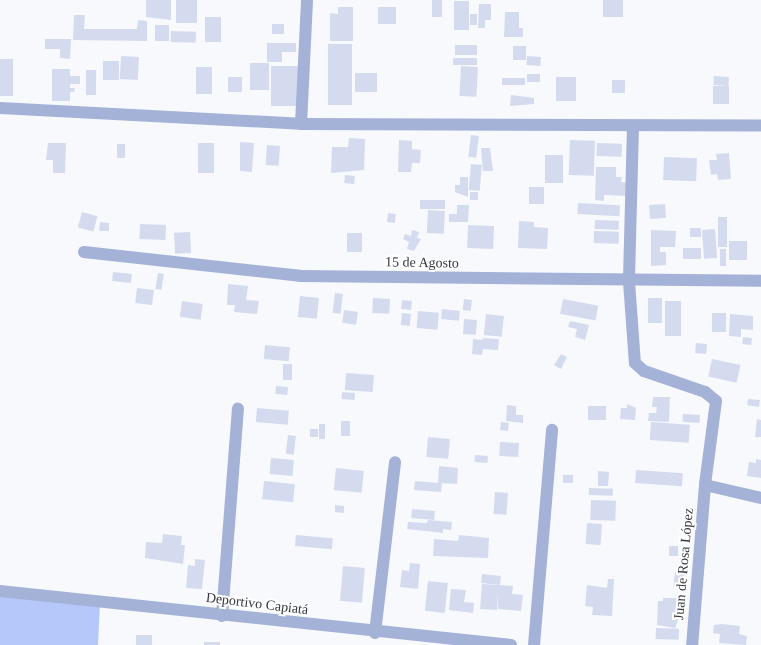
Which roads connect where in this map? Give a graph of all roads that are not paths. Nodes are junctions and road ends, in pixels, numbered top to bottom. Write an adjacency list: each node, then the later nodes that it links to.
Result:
1 (307, 0): 3 (street)
2 (0, 108): 3 (street)
3 (301, 124): 4 (street)
4 (633, 126): 5 (street); 8 (street)
5 (761, 126)
6 (84, 252): 8 (street, 15 de Agosto)
7 (761, 281): 8 (street, 15 de Agosto)
8 (629, 282): 12 (street, Juan de Rosa López)
9 (238, 410): 15 (street)
10 (552, 430): 18 (street)
11 (394, 462): 16 (street)
12 (705, 485): 13 (street); 19 (street, Juan de Rosa López)
13 (761, 498)
14 (0, 591): 15 (street, Deportivo Capiatá)
15 (222, 616): 16 (street, Deportivo Capiatá)
16 (375, 633): 17 (street, Deportivo Capiatá)
17 (511, 645)
18 (534, 645)
19 (692, 645)

